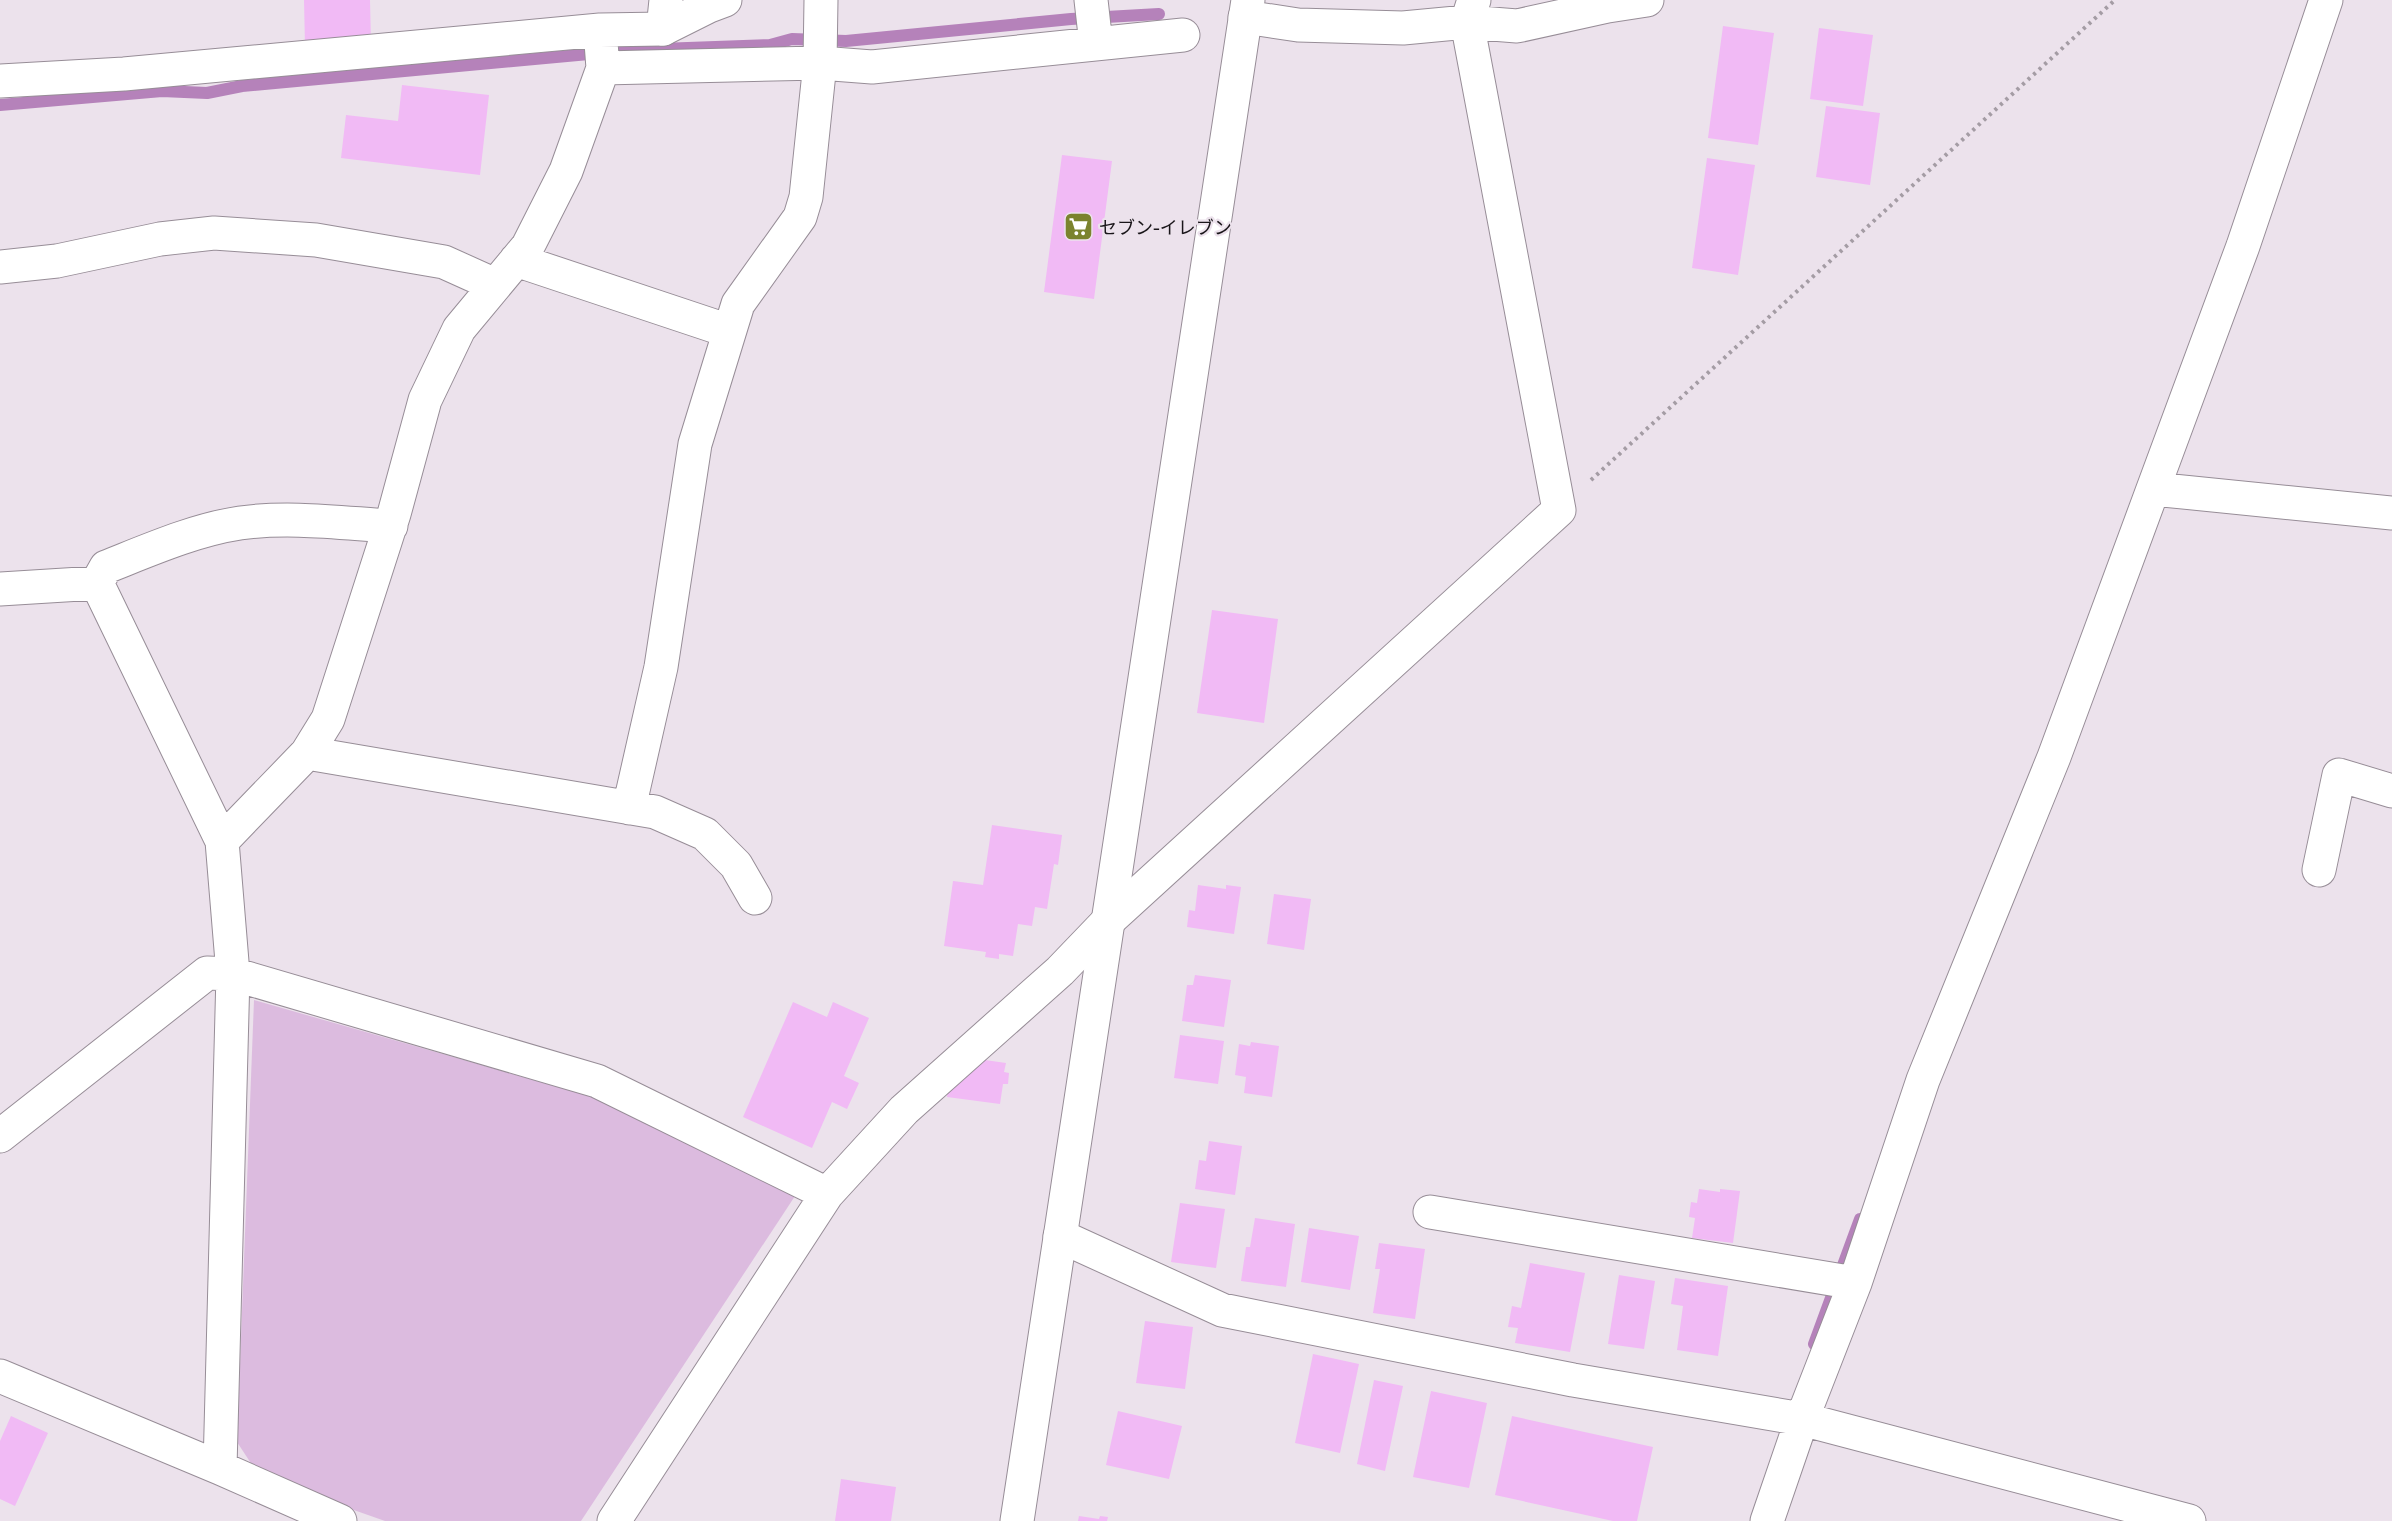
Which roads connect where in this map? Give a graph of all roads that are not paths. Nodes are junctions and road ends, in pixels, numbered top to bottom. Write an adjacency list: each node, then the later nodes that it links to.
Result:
1 (725, 0): 7 (street)
2 (1647, 0): 5 (street)
3 (2326, 0): 17 (street)
4 (1247, 9): 6 (street); 28 (street)
5 (1556, 9): 6 (street)
6 (1471, 11): 28 (street)
7 (664, 14): 11 (street)
8 (1093, 21): 9 (street); 10 (street)
9 (1183, 35)
10 (821, 36): 11 (street); 16 (street)
11 (602, 50): 12 (street); 13 (street)
12 (0, 81)
13 (516, 260): 15 (street); 16 (street)
14 (0, 267): 15 (street)
15 (495, 285): 19 (street)
16 (729, 332): 24 (street)
17 (2153, 489): 18 (street); 34 (street)
18 (2392, 513)
19 (391, 526): 20 (street); 22 (street)
20 (97, 583): 21 (street); 25 (street)
21 (0, 589)
22 (307, 753): 24 (street); 25 (street)
23 (2392, 790): 26 (street)
24 (629, 808): 27 (street)
25 (222, 841): 29 (street)
26 (2319, 870)
27 (754, 898)
28 (1108, 921): 31 (street); 33 (street)
29 (233, 974): 30 (street); 31 (street); 37 (street)
30 (0, 1136)
31 (827, 1194): 39 (street)
32 (1430, 1212): 34 (street)
33 (1060, 1236): 36 (street); 40 (street)
34 (1841, 1281): 36 (street)
35 (1, 1379): 37 (street)
36 (1791, 1417): 41 (street); 42 (street)
37 (220, 1468): 38 (street)
38 (340, 1521)
39 (614, 1521)
40 (1017, 1521)
41 (1767, 1521)
42 (2189, 1521)

